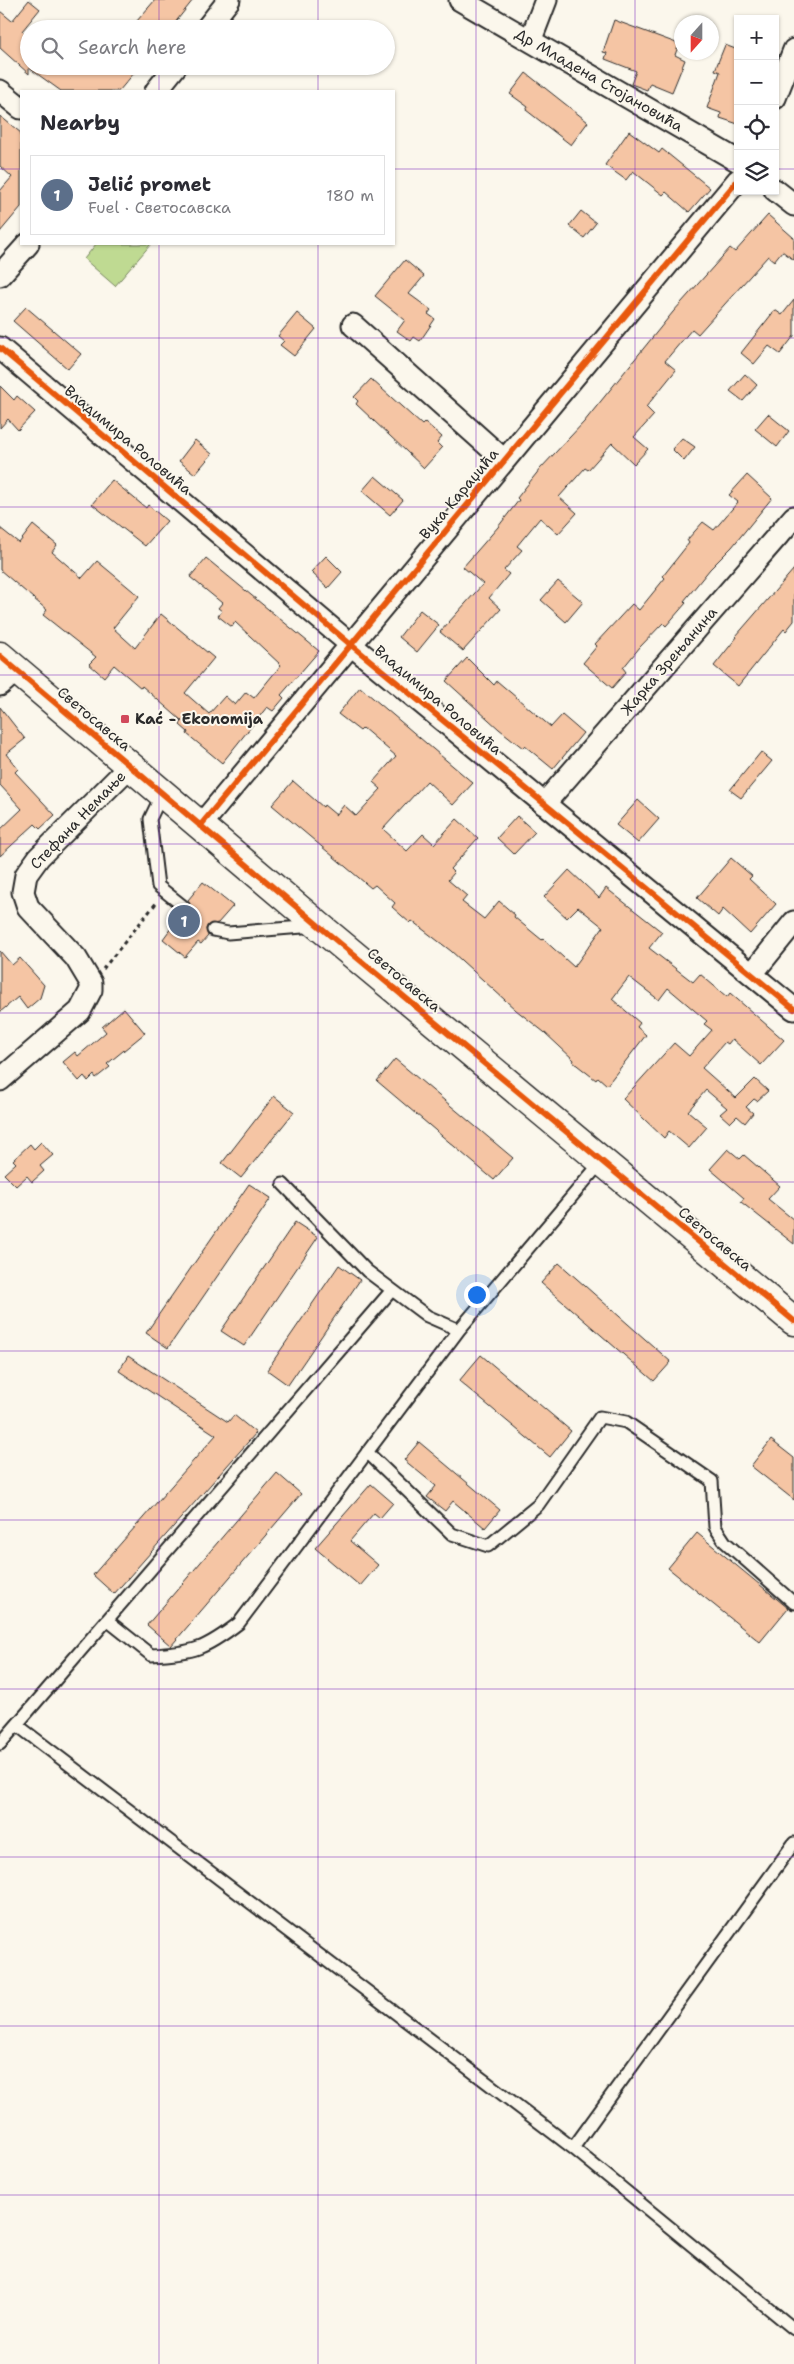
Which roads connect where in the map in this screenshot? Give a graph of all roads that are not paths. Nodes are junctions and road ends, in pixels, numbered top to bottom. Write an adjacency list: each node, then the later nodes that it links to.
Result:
1 (229, 0): 4 (street)
2 (460, 0): 5 (street, Др Младена Стојановића)
3 (546, 0): 5 (street)
4 (213, 20)
5 (531, 39): 12 (street, Др Младена Стојановића)
6 (794, 50): 8 (street)
7 (169, 75): 9 (street)
8 (779, 88)
9 (157, 90)
10 (0, 91): 11 (street)
11 (20, 107)
12 (734, 159)
13 (734, 185): 20 (street, Вука Караџића)
14 (779, 193): 15 (street)
15 (794, 205)
16 (27, 245): 17 (street)
17 (0, 275)
18 (353, 325): 20 (street)
19 (0, 348): 22 (street, Владимира Роловића)
20 (504, 460): 22 (street, Вука Караџића)
21 (794, 517): 26 (street, Жарка Зрењанина)
22 (350, 644): 26 (street, Владимира Роловића); 27 (street, Вука Караџића)
23 (6, 670): 24 (main road, Светосавска)
24 (130, 766): 25 (main road, Светосавска); 34 (street, Стефана Немање)
25 (162, 794): 27 (main road, Светосавска); 28 (lane)
26 (544, 804): 32 (street, Владимира Роловића)
27 (200, 826): 30 (main road, Светосавска)
28 (183, 906)
29 (794, 922): 32 (street)
30 (319, 926): 31 (lane); 35 (main road, Светосавска)
31 (213, 930)
32 (752, 974): 33 (street, Владимира Роловића)
33 (794, 1010)
34 (0, 1080)
35 (602, 1161): 38 (main road, Светосавска); 39 (lane)
36 (283, 1184): 37 (lane)
37 (392, 1290): 39 (lane); 42 (lane)
38 (794, 1321)
39 (459, 1330): 40 (lane)
40 (367, 1452): 41 (lane); 42 (lane)
41 (794, 1603)
42 (107, 1620): 43 (lane)
43 (16, 1725): 44 (lane); 46 (lane)
44 (0, 1744)
45 (794, 1843): 46 (lane)
46 (573, 2148): 47 (lane)
47 (794, 2329)

